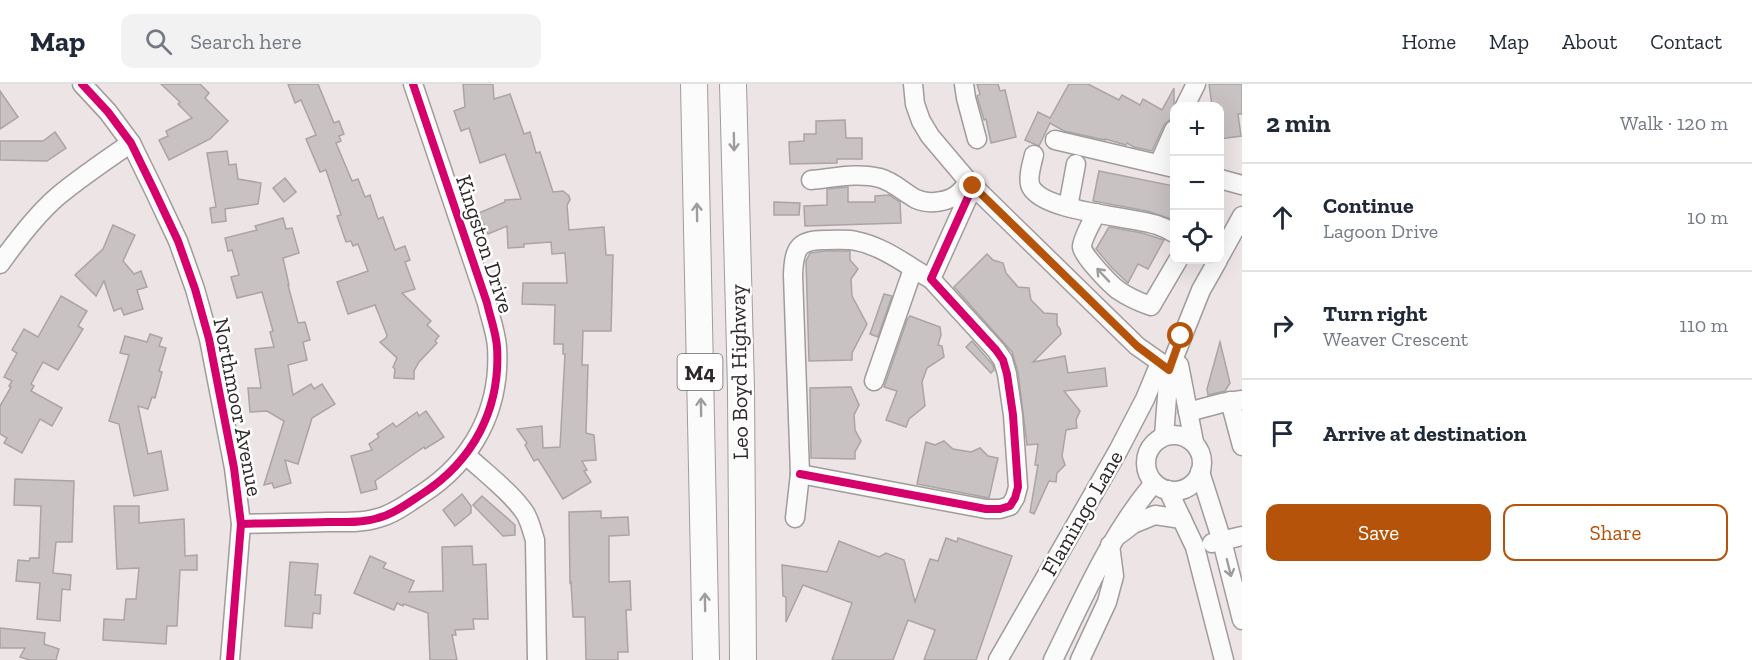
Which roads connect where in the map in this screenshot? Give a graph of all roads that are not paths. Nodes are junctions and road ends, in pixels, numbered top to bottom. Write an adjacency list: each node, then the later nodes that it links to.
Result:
1 (82, 84): 11 (street, Northmoor Avenue)
2 (413, 84): 38 (street, Kingston Drive)
3 (694, 84): 52 (highway, Leo Boyd Highway / M4, one-way to 3)
4 (732, 84): 32 (highway, Leo Boyd Highway / M4, one-way to 32)
5 (913, 84): 18 (street)
6 (964, 84): 9 (street)
7 (1196, 84): 8 (street)
8 (1187, 102)
9 (977, 139)
10 (1055, 140): 15 (street)
11 (131, 143): 25 (street); 44 (street, Northmoor Avenue)
12 (1170, 151): 15 (street)
13 (1034, 155): 20 (street)
14 (1076, 164): 20 (street)
15 (1167, 166)
16 (811, 180): 18 (street)
17 (1224, 180): 19 (street)
18 (971, 184): 29 (street); 30 (street)
19 (1242, 185)
20 (1068, 207): 21 (street)
21 (1096, 213): 23 (street); 26 (street, one-way to 21)
22 (1242, 216): 24 (street, Flamingo Lane)
23 (1170, 231)
24 (1224, 243)
25 (0, 264)
26 (1176, 264)
27 (1211, 264): 30 (street, Flamingo Lane)
28 (913, 269): 29 (street); 31 (street); 40 (street)
29 (931, 279): 40 (street)
30 (1170, 370): 34 (street); 35 (street); 57 (street, Flamingo Lane)
31 (874, 381)
32 (741, 389): 55 (highway, Leo Boyd Highway / M4); 56 (highway)
33 (1236, 400): 34 (street); 37 (street)
34 (1188, 412): 36 (street)
35 (1164, 436): 36 (street); 41 (street)
36 (1194, 442): 39 (street)
37 (1242, 446)
38 (466, 455): 44 (street, Kingston Drive); 54 (street)
39 (1200, 472): 41 (street); 46 (street)
40 (800, 474): 42 (street)
41 (1162, 486): 43 (street); 47 (street)
42 (795, 518)
43 (1182, 519): 47 (street); 48 (street)
44 (241, 524): 53 (street, Northmoor Avenue)
45 (1242, 536): 46 (street)
46 (1222, 541): 48 (street); 49 (street, one-way to 49)
47 (1112, 542): 58 (street); 59 (street)
48 (1195, 547): 50 (street)
49 (1235, 596): 50 (street); 51 (street)
50 (1211, 603): 60 (street)
51 (1242, 620)
52 (706, 655)
53 (230, 660)
54 (537, 660)
55 (743, 660)
56 (758, 660)
57 (998, 660)
58 (1053, 660)
59 (1080, 660)
60 (1224, 660)

